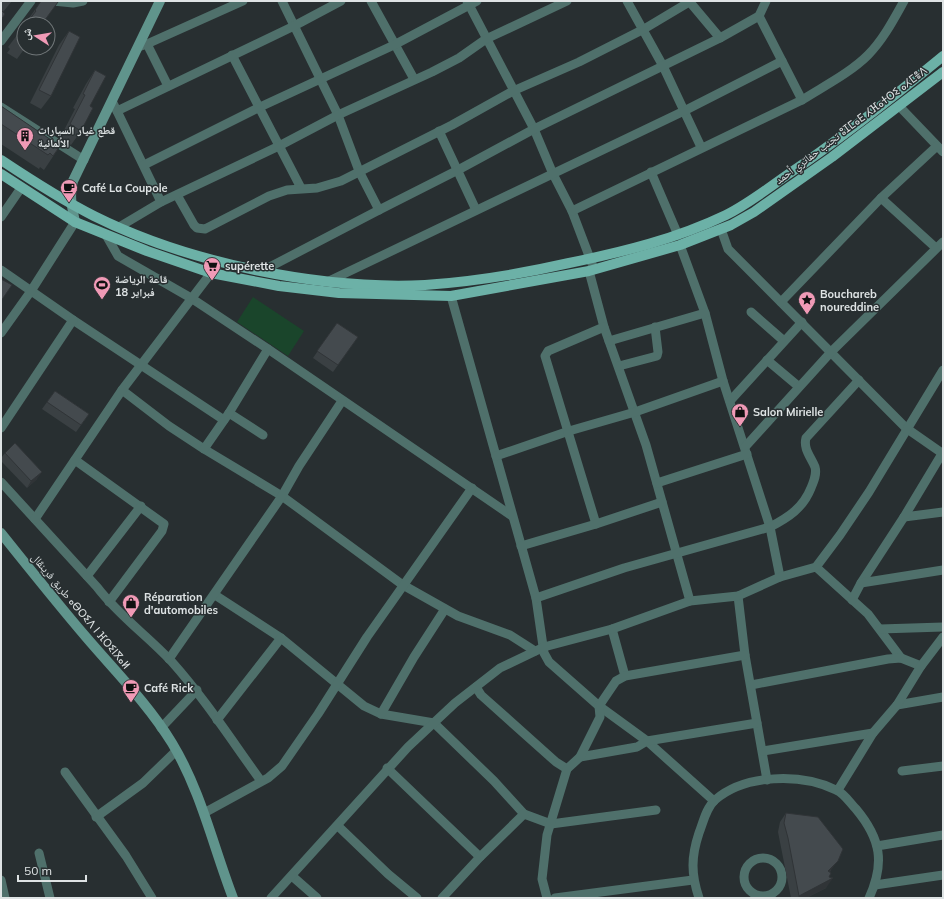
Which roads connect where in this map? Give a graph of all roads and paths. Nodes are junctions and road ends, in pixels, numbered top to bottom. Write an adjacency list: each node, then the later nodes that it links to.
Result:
1 (31, 1): 21 (street)
2 (53, 1): 3 (street)
3 (83, 1)
4 (160, 1): 23 (main road)
5 (242, 1): 23 (street)
6 (282, 1): 17 (street)
7 (341, 1): 17 (street)
8 (371, 1): 22 (street)
9 (478, 1): 15 (street)
10 (567, 1): 20 (street)
11 (627, 1): 18 (street)
12 (766, 1): 16 (street)
13 (904, 1): 33 (street)
14 (690, 2): 18 (street); 19 (street)
15 (468, 3): 20 (street); 22 (street)
16 (759, 16): 19 (street); 26 (street)
17 (294, 26): 24 (street); 30 (street)
18 (644, 29): 27 (street); 32 (street)
19 (720, 38): 27 (street)
20 (486, 39): 29 (street); 32 (street)
21 (1, 41)
22 (394, 45): 29 (street); 30 (street)
23 (143, 46): 31 (street); 34 (main road)
24 (232, 55): 31 (street); 37 (street)
25 (943, 56): 68 (main road, تجنب حفاتري أحمد ⵓⵊⵎⴰⴹ ⵃⴼⴰⵜⵔⵉ ⴰⵃⵎⴻⴷ)
26 (782, 61): 33 (street); 39 (street)
27 (663, 66): 39 (street); 41 (street)
28 (943, 72): 35 (main road, تجنب حفاتري أحمد ⵓⵊⵎⴰⴹ ⵃⴼⴰⵜⵔⵉ ⴰⵃⵎⴻⴷ)
29 (414, 79): 40 (street)
30 (321, 80): 37 (street); 40 (street)
31 (168, 86): 38 (street)
32 (513, 91): 41 (street); 42 (street)
33 (802, 100): 44 (street)
34 (112, 101): 38 (street); 47 (main road)
35 (899, 106): 45 (street); 66 (main road, تجنب حفاتري أحمد ⵓⵊⵎⴰⴹ ⵃⴼⴰⵜⵔⵉ ⴰⵃⵎⴻⴷ)
36 (1, 107): 47 (street)
37 (260, 107): 43 (street); 48 (street)
38 (117, 111): 48 (street)
39 (684, 111): 44 (street); 53 (street)
40 (338, 115): 43 (street); 50 (street)
41 (534, 129): 49 (street); 53 (street)
42 (439, 131): 49 (street); 50 (street)
43 (279, 146): 55 (street); 56 (street)
44 (701, 147): 51 (street)
45 (940, 149): 57 (street)
46 (1, 160): 58 (main road, تجنب حفاتري أحمد ⵓⵊⵎⴰⴹ ⵃⴼⴰⵜⵔⵉ ⴰⵃⵎⴻⴷ)
47 (84, 160): 58 (main road)
48 (144, 165): 59 (street)
49 (458, 170): 60 (street); 61 (street)
50 (359, 171): 55 (street); 60 (street)
51 (651, 172): 62 (street); 68 (street)
52 (1, 174): 54 (main road, تجنب حفاتري أحمد ⵓⵊⵎⴰⴹ ⵃⴼⴰⵜⵔⵉ ⴰⵃⵎⴻⴷ)
53 (553, 174): 61 (street); 62 (street)
54 (21, 188): 63 (street); 64 (main road, تجنب حفاتري أحمد ⵓⵊⵎⴰⴹ ⵃⴼⴰⵜⵔⵉ ⴰⵃⵎⴻⴷ)
55 (300, 188): 56 (street)
56 (177, 195): 59 (street)
57 (881, 198): 69 (street); 80 (street)
58 (70, 202): 64 (main road); 65 (main road, تجنب حفاتري أحمد ⵓⵊⵎⴰⴹ ⵃⴼⴰⵜⵔⵉ ⴰⵃⵎⴻⴷ)
59 (161, 202): 65 (street)
60 (378, 210): 74 (street)
61 (476, 210): 76 (street)
62 (572, 211): 70 (street)
63 (1, 217)
64 (75, 222): 67 (main road, تجنب حفاتري أحمد ⵓⵊⵎⴰⴹ ⵃⴼⴰⵜⵔⵉ ⴰⵃⵎⴻⴷ); 77 (street)
65 (119, 227): 71 (main road, تجنب حفاتري أحمد ⵓⵊⵎⴰⴹ ⵃⴼⴰⵜⵔⵉ ⴰⵃⵎⴻⴷ)
66 (721, 229): 68 (main road, تجنب حفاتري أحمد ⵓⵊⵎⴰⴹ ⵃⴼⴰⵜⵔⵉ ⴰⵃⵎⴻⴷ); 80 (street)
67 (106, 235): 75 (main road, تجنب حفاتري أحمد ⵓⵊⵎⴰⴹ ⵃⴼⴰⵜⵔⵉ ⴰⵃⵎⴻⴷ); 79 (street)
68 (679, 240): 70 (main road, تجنب حفاتري أحمد ⵓⵊⵎⴰⴹ ⵃⴼⴰⵜⵔⵉ ⴰⵃⵎⴻⴷ); 73 (main road, تجنب حفاتري أحمد ⵓⵊⵎⴰⴹ ⵃⴼⴰⵜⵔⵉ ⴰⵃⵎⴻⴷ); 82 (street)
69 (940, 245): 91 (street)
70 (590, 259): 73 (street); 76 (main road, تجنب حفاتري أحمد ⵓⵊⵎⴰⴹ ⵃⴼⴰⵜⵔⵉ ⴰⵃⵎⴻⴷ)
71 (217, 261): 74 (main road, تجنب حفاتري أحمد ⵓⵊⵎⴰⴹ ⵃⴼⴰⵜⵔⵉ ⴰⵃⵎⴻⴷ); 75 (street)
72 (1, 270): 77 (street)
73 (591, 270): 78 (main road, تجنب حفاتري أحمد ⵓⵊⵎⴰⴹ ⵃⴼⴰⵜⵔⵉ ⴰⵃⵎⴻⴷ); 85 (street)
74 (262, 271): 76 (main road, تجنب حفاتري أحمد ⵓⵊⵎⴰⴹ ⵃⴼⴰⵜⵔⵉ ⴰⵃⵎⴻⴷ)
75 (211, 273): 78 (main road, تجنب حفاتري أحمد ⵓⵊⵎⴰⴹ ⵃⴼⴰⵜⵔⵉ ⴰⵃⵎⴻⴷ); 79 (street)
76 (329, 281)
77 (31, 291): 83 (street); 87 (street)
78 (451, 296): 111 (street)
79 (191, 298): 90 (street); 93 (street)
80 (781, 302): 84 (street)
81 (752, 312): 89 (street)
82 (705, 314): 86 (street); 97 (street)
83 (73, 320): 93 (street); 104 (street)
84 (802, 322): 89 (street); 91 (street)
85 (604, 327): 88 (street); 106 (street)
86 (655, 327): 88 (street); 94 (street)
87 (1, 333)
88 (609, 341): 94 (street)
89 (784, 341): 92 (street)
90 (268, 349): 100 (street); 103 (street)
91 (830, 352): 96 (street); 98 (street)
92 (767, 360): 98 (street); 101 (street)
93 (140, 366): 99 (street); 103 (street)
94 (619, 366): 102 (street)
95 (943, 370): 105 (street)
96 (859, 380): 105 (street); 126 (street)
97 (723, 381): 101 (street); 102 (street)
98 (798, 386): 109 (street)
99 (122, 390): 108 (street); 112 (street)
100 (342, 401): 117 (street); 118 (street)
101 (730, 401): 109 (street)
102 (635, 412): 106 (street); 116 (street)
103 (227, 416): 107 (street); 108 (street)
104 (1, 428)
105 (906, 428): 110 (street); 130 (street)
106 (569, 431): 111 (street); 125 (street)
107 (263, 435)
108 (204, 449): 118 (street)
109 (746, 450): 116 (street); 126 (street)
110 (943, 452): 113 (street)
111 (496, 456): 122 (street)
112 (75, 460): 120 (street); 124 (street)
113 (935, 465): 114 (street); 123 (street)
114 (943, 471)
115 (1, 482): 124 (street)
116 (657, 483): 119 (street)
117 (472, 488): 122 (street); 135 (street)
118 (282, 496): 135 (street); 136 (street)
119 (662, 502): 125 (street); 129 (street)
120 (141, 506): 132 (street); 141 (street)
121 (943, 512): 123 (street)
122 (512, 516): 128 (street)
123 (904, 517): 134 (street)
124 (35, 520): 132 (street)
125 (596, 524): 128 (street)
126 (770, 527): 129 (street); 133 (street)
127 (1, 533): 166 (main road, طريق فرينڨال ⴰⴱⵔⵉⴷ ⵏ ⴼⵔⵉⵏⴳⴰⵍ)
128 (521, 546): 138 (street)
129 (677, 553): 138 (street); 140 (street)
130 (816, 567): 133 (street); 139 (street)
131 (943, 570): 134 (street)
132 (87, 576): 141 (street)
133 (780, 577): 137 (street)
134 (861, 583): 139 (street)
135 (403, 585): 142 (street); 155 (street)
136 (215, 595): 147 (street); 152 (street)
137 (738, 596): 140 (street); 150 (street)
138 (536, 598): 148 (street)
139 (852, 600): 145 (street)
140 (690, 601): 143 (street)
141 (108, 602): 152 (street)
142 (445, 609): 149 (street); 162 (street)
143 (612, 628): 148 (street); 154 (street)
144 (943, 628): 145 (street)
145 (880, 629): 151 (street)
146 (943, 636): 153 (street)
147 (282, 638): 155 (street); 163 (street)
148 (544, 647): 149 (street); 161 (street)
149 (535, 650): 157 (street)
150 (745, 655): 154 (street); 156 (street)
151 (900, 658): 153 (street); 156 (street)
152 (169, 659): 158 (street)
153 (921, 666): 160 (street)
154 (625, 676): 161 (street)
155 (337, 685): 162 (street); 178 (street)
156 (751, 685): 165 (street)
157 (476, 687): 164 (street); 174 (street)
158 (197, 690): 163 (street); 166 (street)
159 (943, 697): 160 (street)
160 (897, 705): 167 (street)
161 (599, 706): 168 (street); 171 (street)
162 (381, 714): 164 (street)
163 (217, 720): 178 (street)
164 (434, 723): 173 (street); 183 (street)
165 (757, 723): 168 (street); 170 (street)
166 (161, 728): 169 (main road, طريق فرينڨال ⴰⴱⵔⵉⴷ ⵏ ⴼⵔⵉⵏⴳⴰⵍ)
167 (873, 733): 170 (street); 179 (street)
168 (647, 741): 171 (street); 180 (street)
169 (176, 751): 182 (main road, طريق فرينڨال ⴰⴱⵔⵉⴷ ⵏ ⴼⵔⵉⵏⴳⴰⵍ); 184 (street)
170 (763, 751): 177 (street)
171 (580, 757): 174 (street)
172 (943, 766): 175 (street)
173 (387, 768): 186 (street); 190 (street)
174 (567, 769): 185 (street)
175 (902, 771)
176 (64, 772): 184 (street)
177 (767, 780): 179 (street); 180 (street)
178 (261, 781): 182 (street)
179 (838, 790): 188 (street)
180 (714, 801): 194 (street)
181 (656, 810): 185 (street)
182 (204, 813): 200 (main road, طريق فرينڨال ⴰⴱⵔⵉⴷ ⵏ ⴼⵔⵉⵏⴳⴰⵍ)
183 (524, 814): 185 (street); 190 (street)
184 (96, 817): 199 (street)
185 (551, 824): 205 (street)
186 (338, 826): 192 (street); 203 (street)
187 (943, 835): 188 (street)
188 (877, 846): 195 (street)
189 (39, 853): 198 (street)
190 (480, 857): 204 (street)
191 (943, 875): 195 (street)
192 (292, 876): 201 (street); 202 (street)
193 (1, 880): 197 (street)
194 (694, 880): 206 (street); 207 (street)
195 (875, 885): 208 (street)
196 (750, 896): 196 (street)
197 (5, 898)
198 (50, 898)
199 (152, 898)
200 (233, 898)
201 (271, 898)
202 (317, 898)
203 (417, 898)
204 (442, 898)
205 (547, 898)
206 (555, 898)
207 (699, 898)
208 (869, 898)

